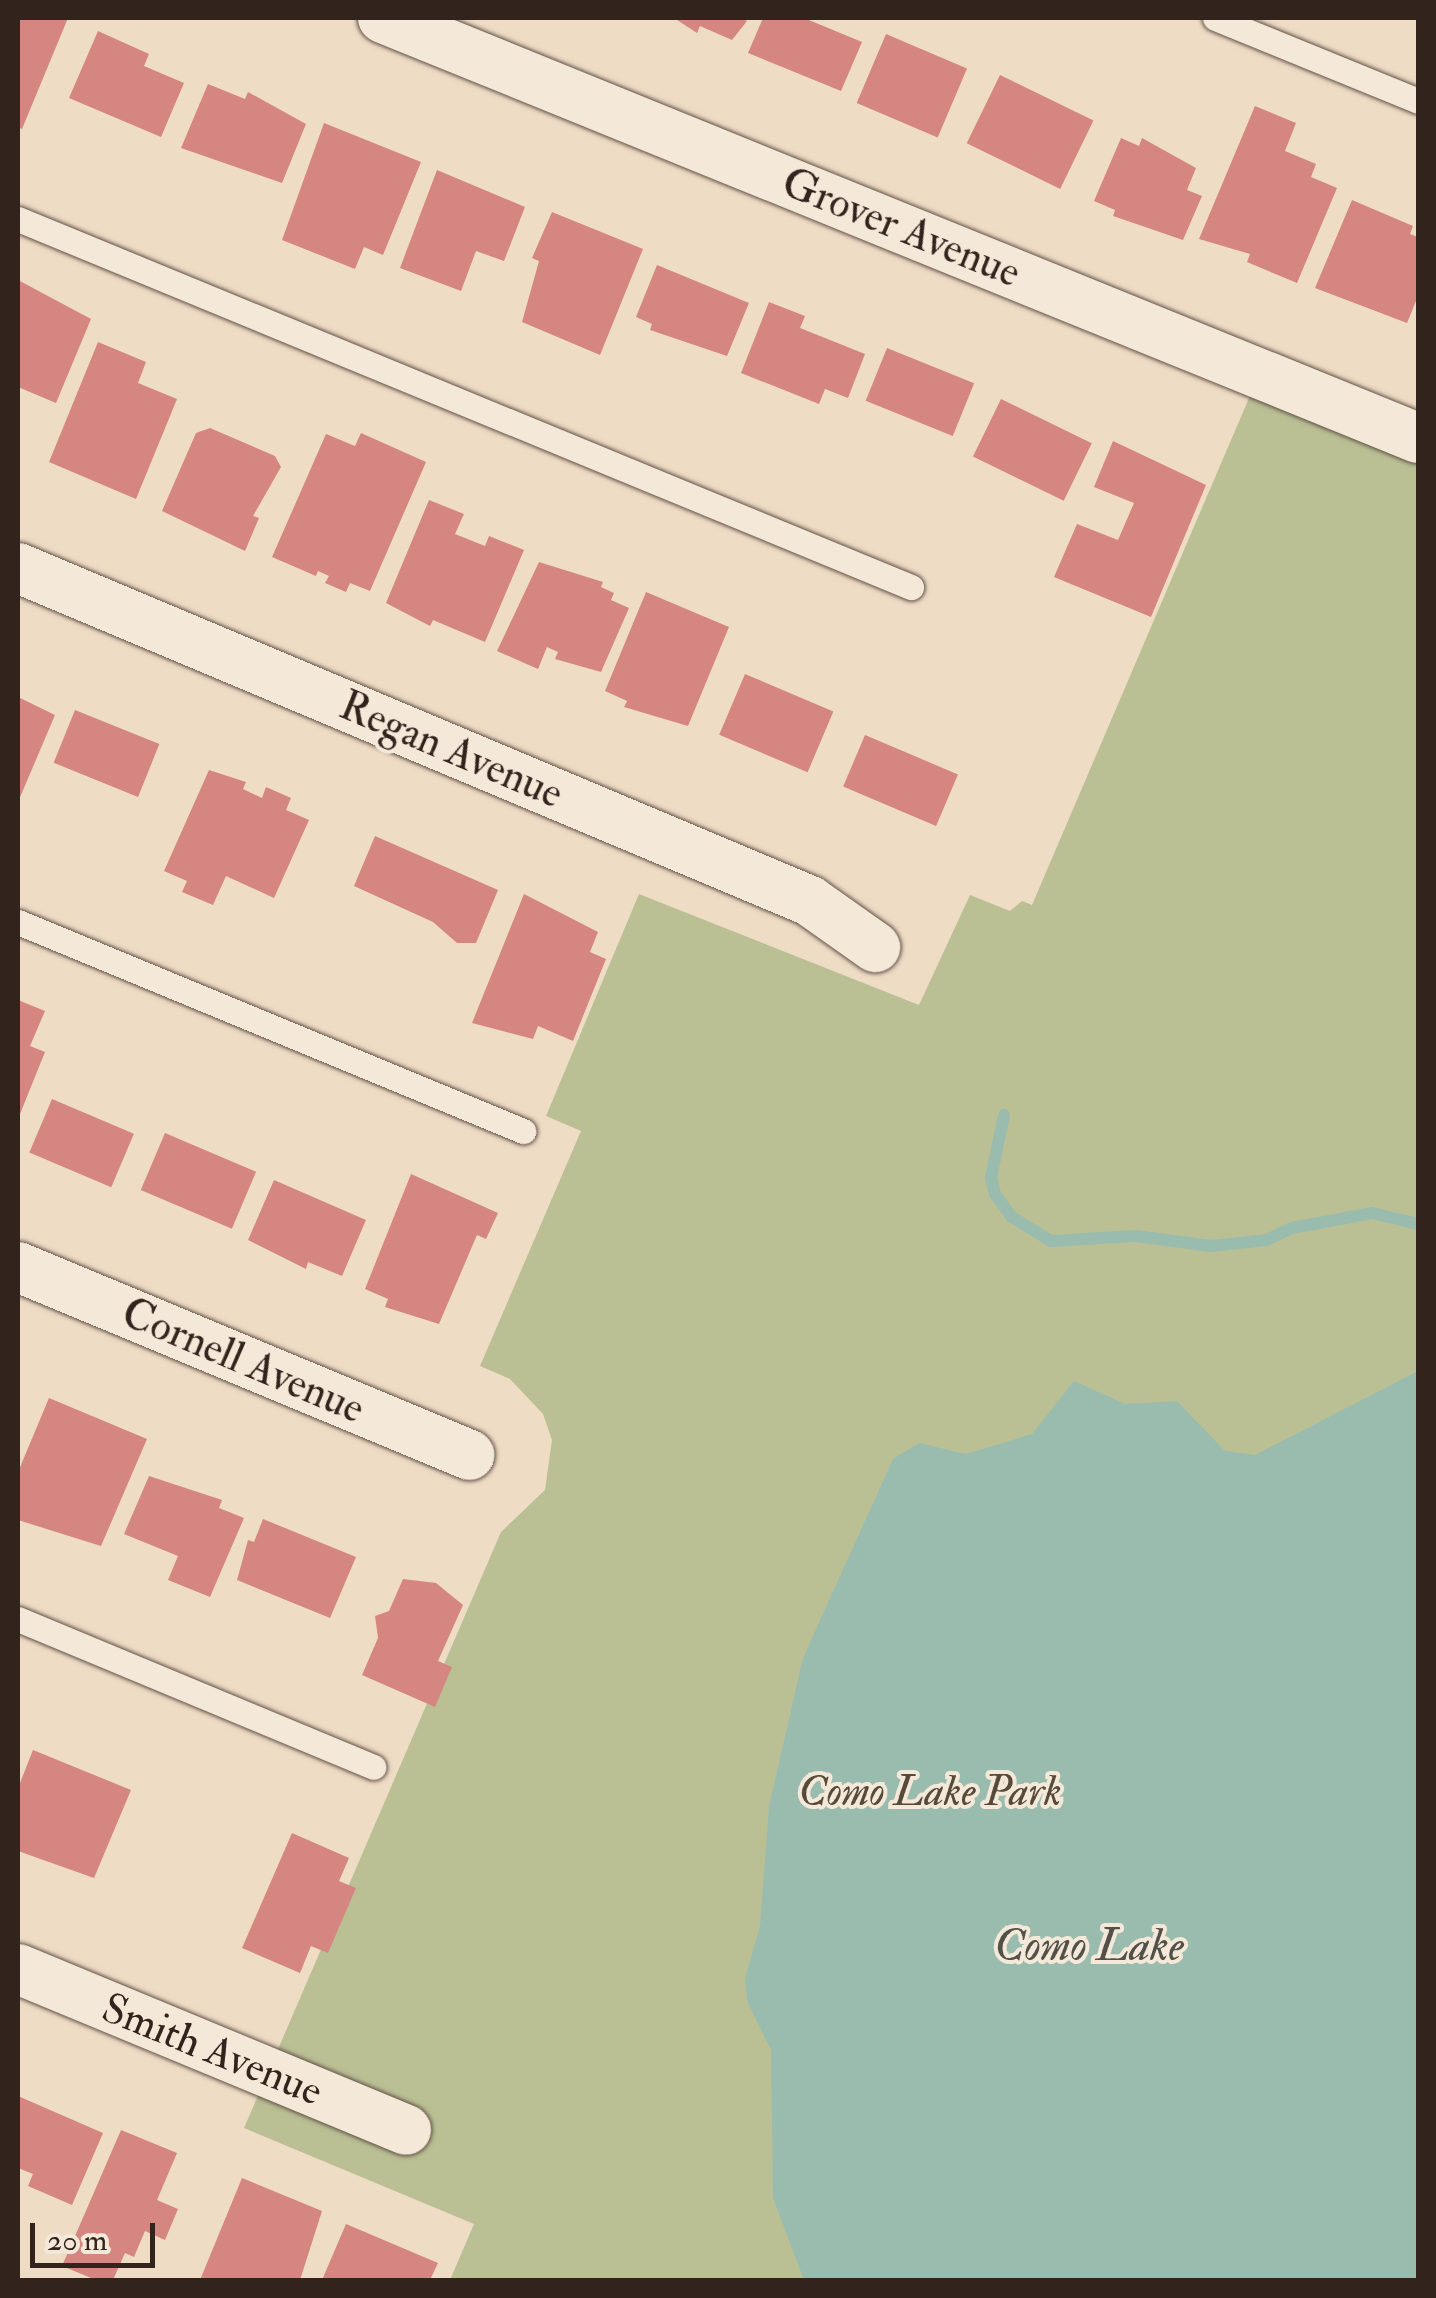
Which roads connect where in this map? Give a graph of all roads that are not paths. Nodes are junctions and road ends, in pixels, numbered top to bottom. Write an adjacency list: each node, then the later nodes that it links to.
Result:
1 (383, 18): 5 (street, Grover Avenue)
2 (1215, 18): 3 (lane)
3 (1418, 101)
4 (18, 219): 7 (lane)
5 (1418, 438)
6 (18, 568): 9 (street, Regan Avenue)
7 (911, 587)
8 (18, 922): 10 (lane)
9 (875, 947)
10 (523, 1131)
11 (18, 1267): 12 (street, Cornell Avenue)
12 (470, 1455)
13 (18, 1620): 14 (lane)
14 (373, 1767)
15 (18, 1970): 16 (street, Smith Avenue)
16 (406, 2130)

